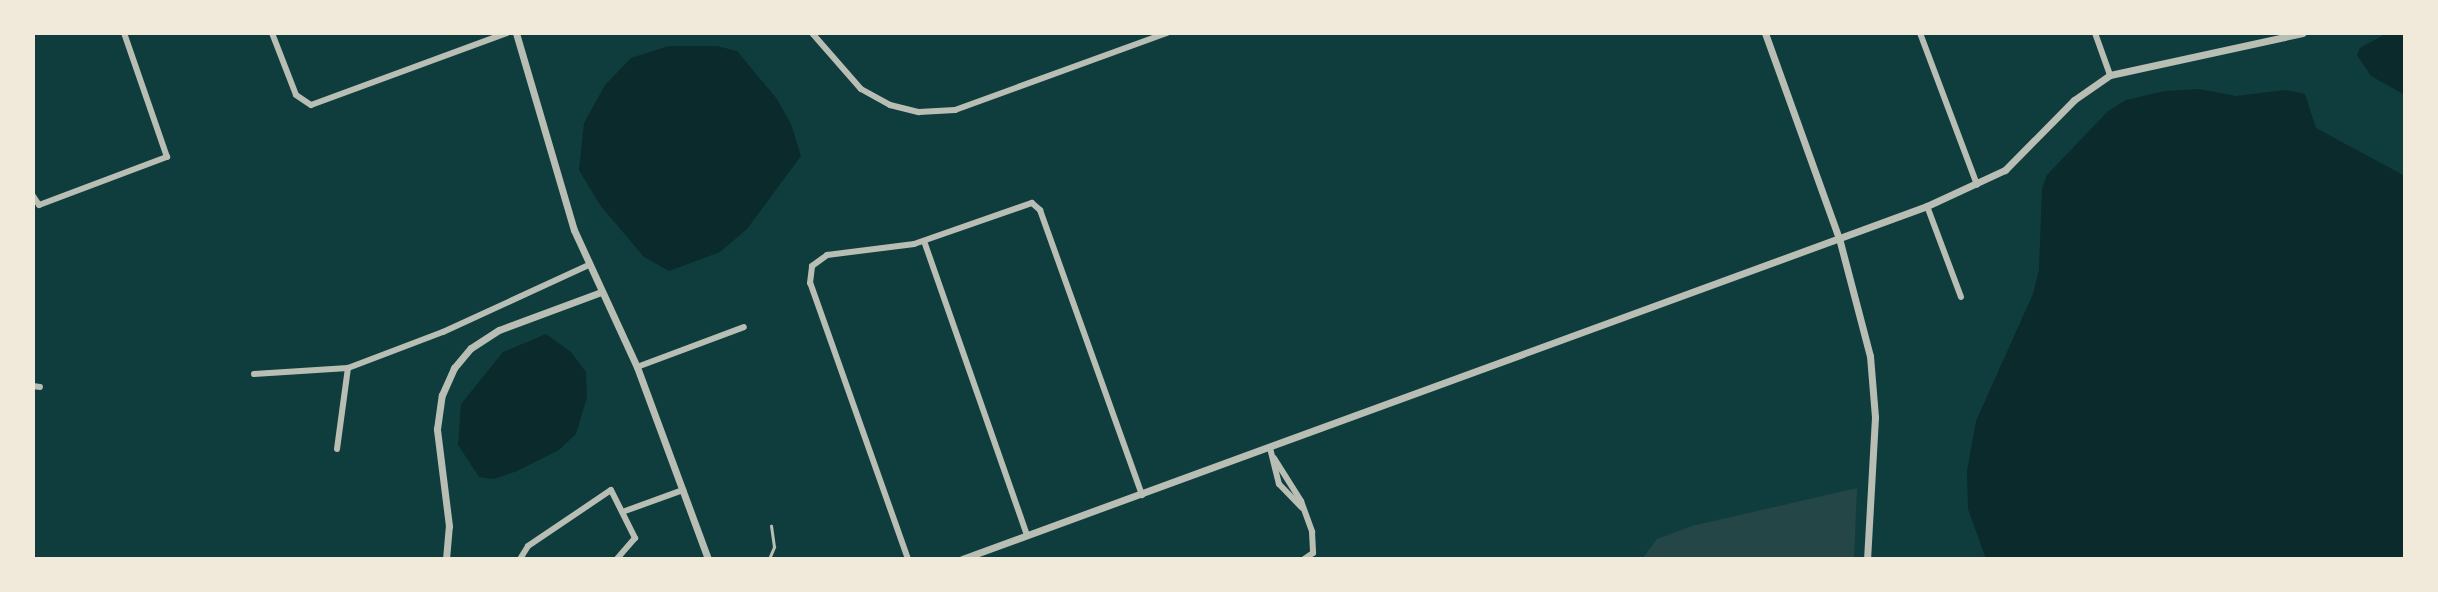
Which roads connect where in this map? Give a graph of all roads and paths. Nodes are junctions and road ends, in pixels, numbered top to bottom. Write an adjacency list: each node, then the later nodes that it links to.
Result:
1 (124, 33): 13 (street)
2 (272, 33): 3 (street)
3 (507, 33)
4 (516, 33): 17 (street)
5 (812, 33): 6 (street)
6 (1167, 33)
7 (1765, 33): 15 (street)
8 (1920, 33): 12 (street)
9 (2095, 33): 11 (street)
10 (2302, 33): 11 (street)
11 (2110, 75): 12 (street)
12 (1977, 185): 14 (street)
13 (33, 196)
14 (1927, 206): 15 (street); 19 (street)
15 (1839, 238): 24 (street); 39 (street)
16 (924, 241): 27 (street); 30 (street); 36 (street)
17 (589, 265): 18 (street); 22 (street)
18 (601, 292): 21 (street); 31 (street)
19 (1961, 297)
20 (744, 327): 21 (street)
21 (637, 366): 26 (street)
22 (348, 368): 23 (street); 25 (street)
23 (254, 374)
24 (1270, 448): 27 (street); 38 (street)
25 (337, 449)
26 (683, 491): 28 (street); 34 (street)
27 (1142, 495): 30 (street)
28 (625, 511): 32 (street); 33 (street)
29 (771, 526): 35 (lane)
30 (1027, 536): 37 (street)
31 (446, 559)
32 (520, 559)
33 (618, 559)
34 (708, 559)
35 (769, 559)
36 (908, 559)
37 (962, 559)
38 (1304, 559)
39 (1867, 559)

